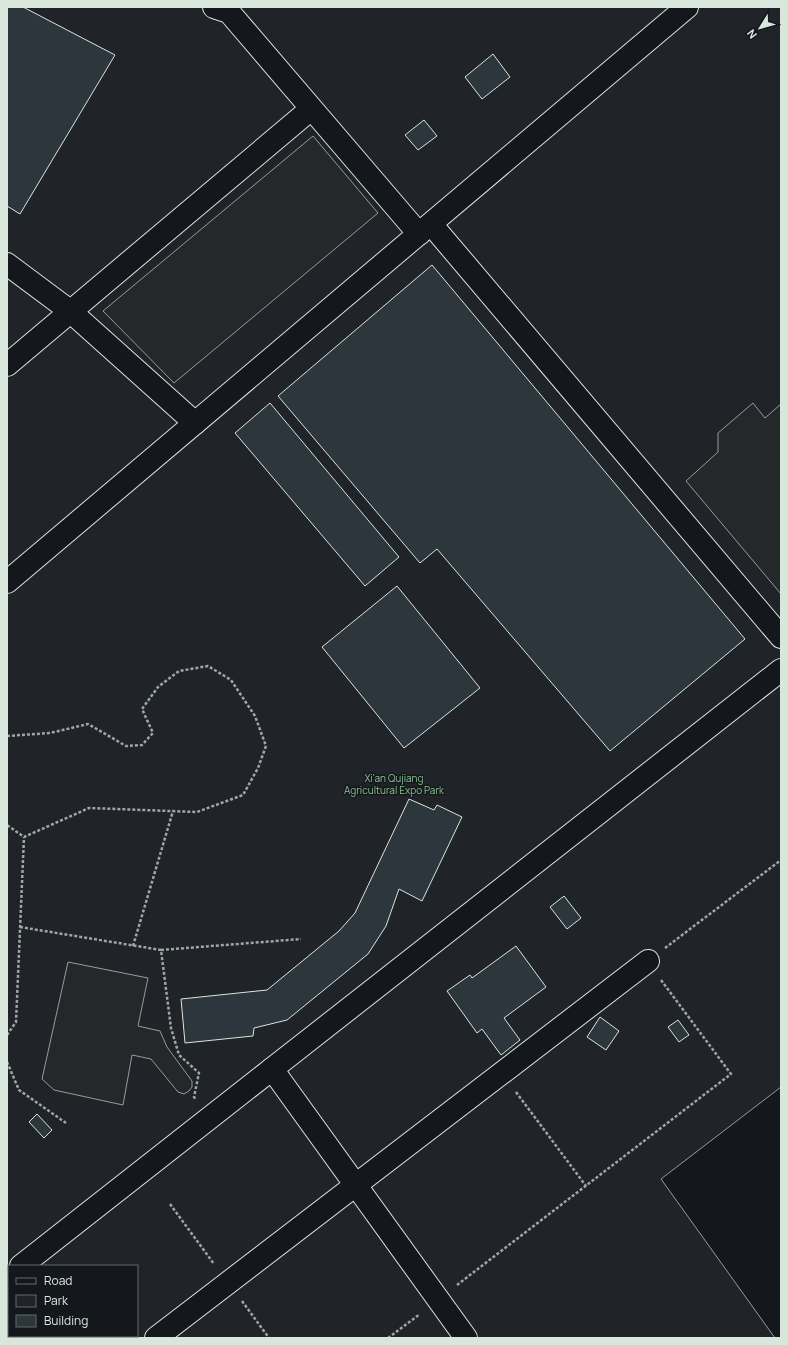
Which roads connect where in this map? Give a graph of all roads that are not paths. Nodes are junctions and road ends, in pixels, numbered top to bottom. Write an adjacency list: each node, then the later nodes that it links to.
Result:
1 (687, 7): 4 (street)
2 (226, 9): 3 (street)
3 (312, 109): 4 (street); 6 (street)
4 (425, 229): 8 (street); 10 (street)
5 (7, 264): 6 (street)
6 (70, 311): 7 (street); 8 (street)
7 (7, 365)
8 (195, 423): 9 (street)
9 (7, 582)
10 (781, 637)
11 (781, 670): 13 (street)
12 (648, 961): 14 (street)
13 (272, 1069): 14 (street); 15 (street)
14 (356, 1185): 16 (street); 17 (street)
15 (22, 1265)
16 (463, 1337)
17 (156, 1338)

